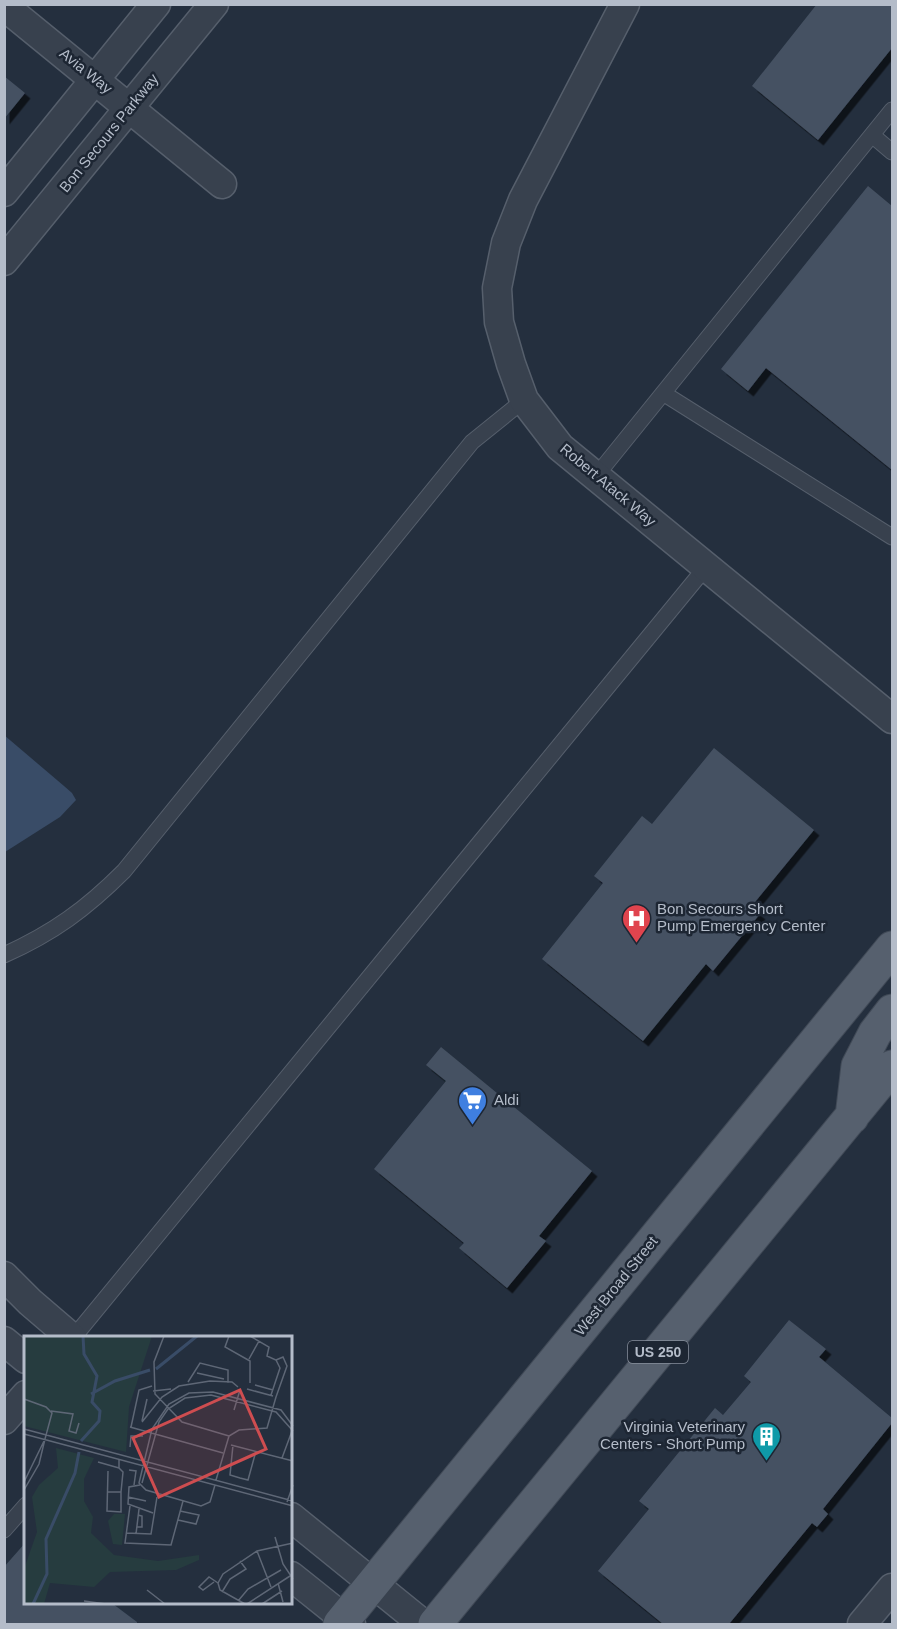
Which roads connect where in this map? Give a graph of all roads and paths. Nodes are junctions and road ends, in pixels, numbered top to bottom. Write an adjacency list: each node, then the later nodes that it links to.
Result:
1 (156, 4): 5 (street)
2 (214, 4): 6 (street, Bon Secours Parkway)
3 (625, 4): 14 (street, Robert Atack Way)
4 (4, 6): 5 (street, Avia Way)
5 (96, 79): 6 (street, Avia Way); 11 (street)
6 (130, 107): 10 (street, Avia Way); 12 (street, Bon Secours Parkway)
7 (892, 110): 8 (lane)
8 (872, 135): 9 (lane); 13 (lane)
9 (892, 152)
10 (222, 184)
11 (4, 192)
12 (4, 261)
13 (663, 393): 15 (lane); 16 (lane)
14 (524, 400): 15 (street, Robert Atack Way); 20 (lane)
15 (596, 476): 17 (street, Robert Atack Way)
16 (892, 537)
17 (706, 567): 18 (street, Robert Atack Way); 26 (lane)
18 (892, 719)
19 (892, 948): 35 (main road, West Broad Street)
20 (4, 956)
21 (892, 1011): 23 (main road)
22 (892, 1067): 23 (main road, US 250)
23 (852, 1117): 39 (main road, US 250)
24 (4, 1276): 25 (street)
25 (70, 1336)
26 (74, 1336)
27 (4, 1341): 28 (street)
28 (24, 1357)
29 (24, 1397): 30 (street)
30 (4, 1420)
31 (24, 1507): 33 (lane)
32 (292, 1518): 35 (street)
33 (4, 1530)
34 (292, 1577): 37 (street)
35 (373, 1583): 37 (main road, West Broad Street); 38 (street)
36 (892, 1588): 40 (street)
37 (345, 1623)
38 (423, 1624)
39 (435, 1624)
40 (862, 1624)

